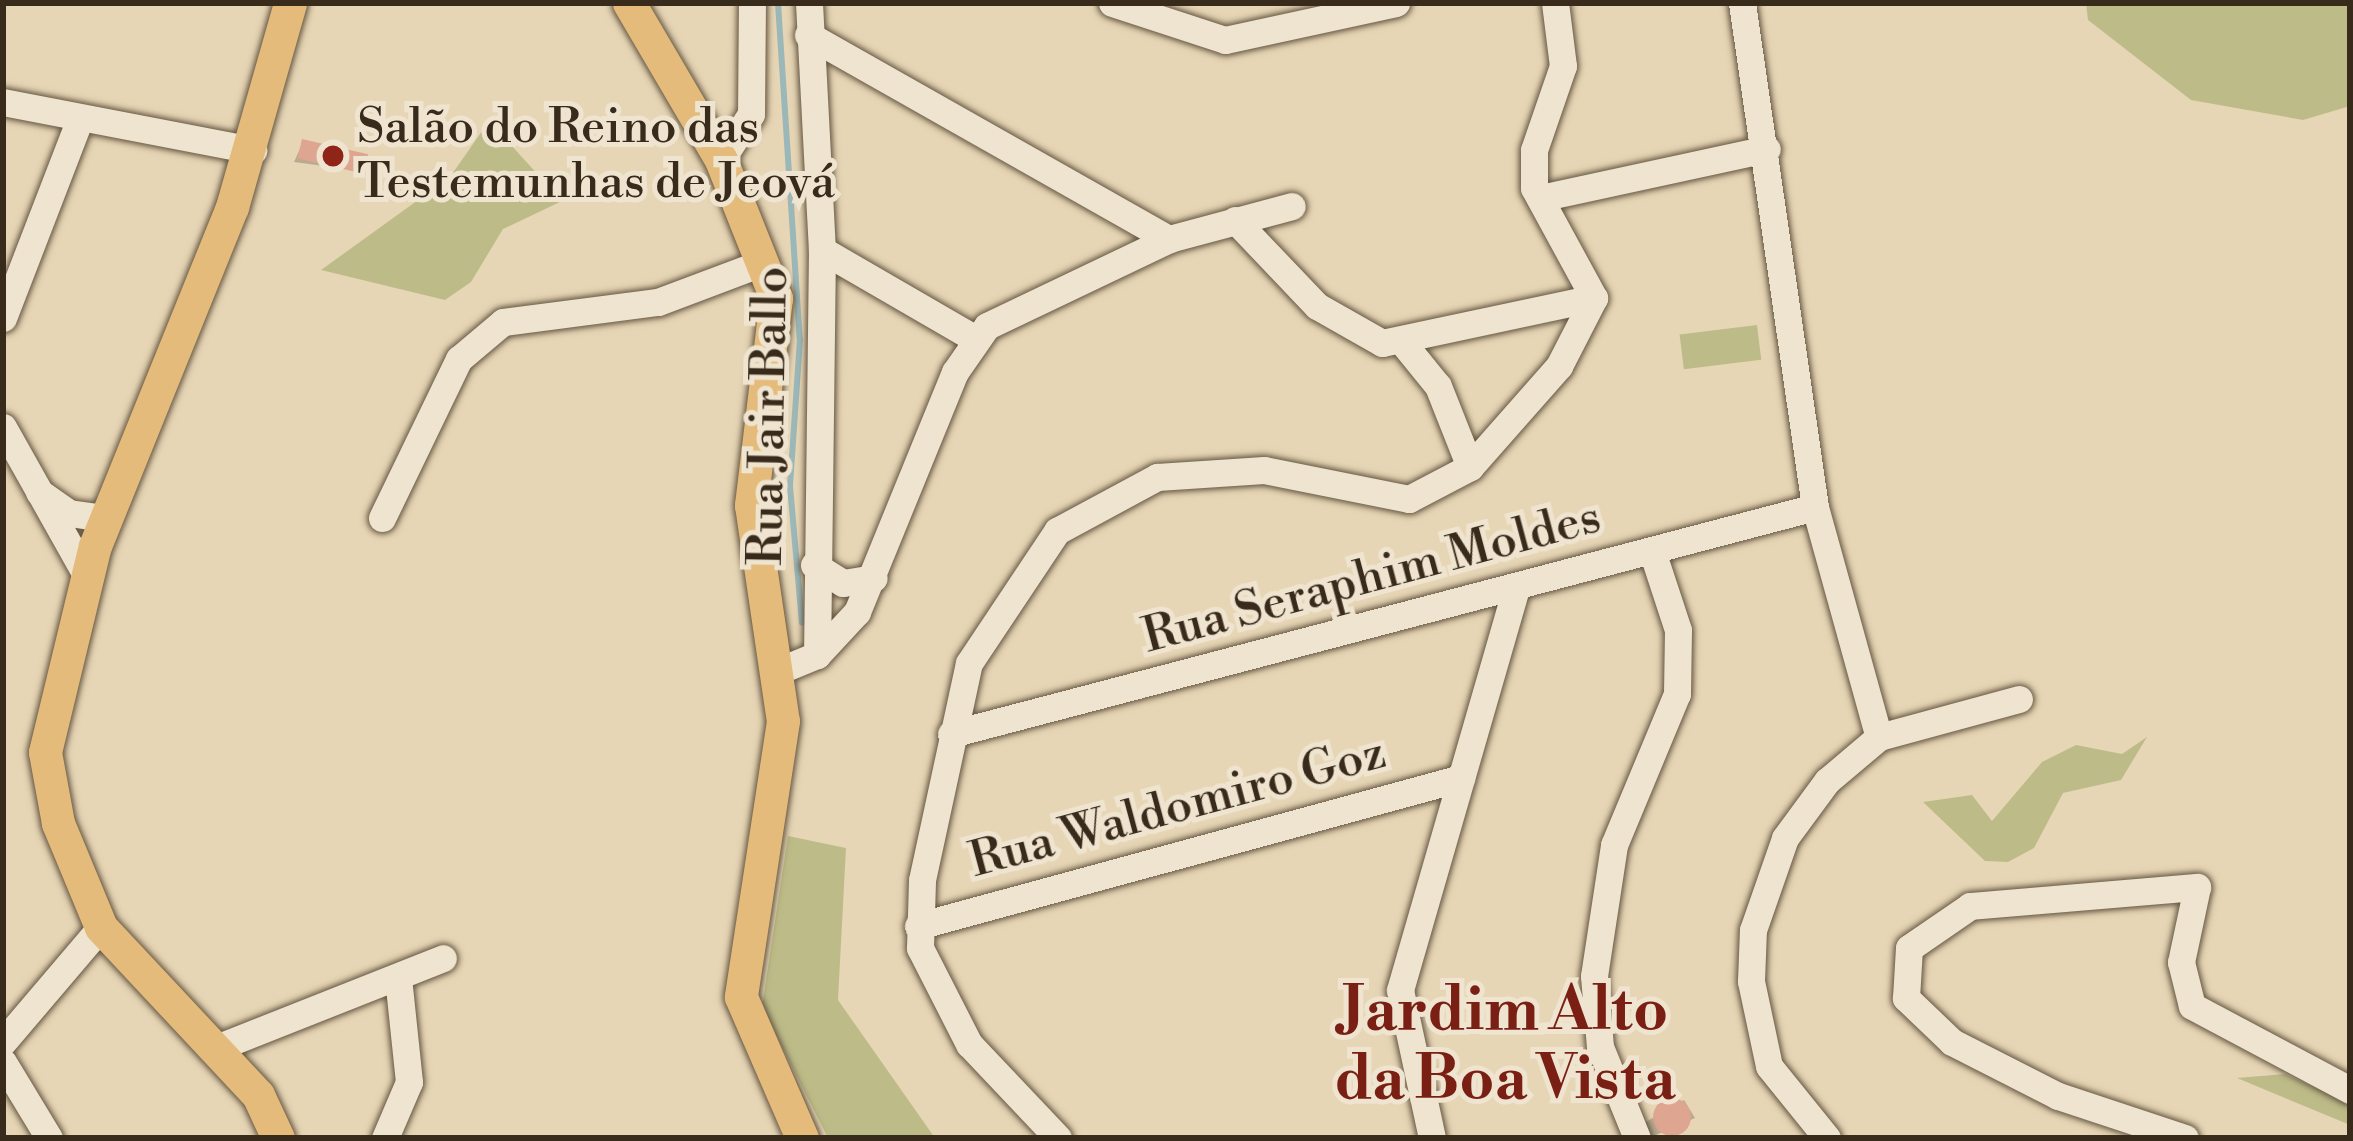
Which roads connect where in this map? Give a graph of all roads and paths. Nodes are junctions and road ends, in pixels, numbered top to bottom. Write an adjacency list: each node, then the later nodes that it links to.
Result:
1 (290, 3): 13 (main road)
2 (629, 3): 14 (main road)
3 (752, 3): 14 (street)
4 (809, 3): 9 (street, Rua Jair Ballo)
5 (1112, 3): 6 (street)
6 (1396, 3)
7 (1556, 3): 15 (street)
8 (1742, 3): 12 (street)
9 (808, 35): 18 (street); 19 (street, Rua Jair Ballo)
10 (3, 102): 11 (street)
11 (80, 118): 13 (street); 22 (street)
12 (1767, 149): 15 (street); 28 (street)
13 (253, 150): 29 (main road)
14 (721, 160): 20 (main road)
15 (1540, 198): 21 (street)
16 (1292, 206): 17 (street)
17 (1235, 220): 18 (street); 24 (street)
18 (1169, 238): 23 (street)
19 (822, 250): 23 (street); 32 (street, Rua Jair Ballo)
20 (762, 263): 30 (street); 37 (main road)
21 (1594, 298): 24 (street); 26 (street)
22 (3, 318)
23 (974, 338): 34 (street)
24 (1403, 344): 26 (street)
25 (6, 439): 27 (street)
26 (1471, 467): 39 (street)
27 (35, 489): 29 (street); 33 (street)
28 (1815, 507): 31 (street, Rua Seraphim Moldes); 40 (street)
29 (105, 518): 33 (main road)
30 (382, 518)
31 (1652, 551): 35 (street, Rua Seraphim Moldes); 56 (street)
32 (814, 565): 34 (street); 36 (street, Rua Jair Ballo)
33 (86, 575): 43 (main road)
34 (874, 578): 36 (street)
35 (1516, 586): 39 (street, Rua Seraphim Moldes); 41 (street)
36 (818, 655): 37 (street)
37 (778, 671): 53 (main road)
38 (2019, 699): 40 (street)
39 (950, 734): 42 (street)
40 (1880, 737): 57 (street)
41 (1461, 778): 42 (street, Rua Waldomiro Goz); 55 (street)
42 (918, 926): 54 (street)
43 (101, 927): 46 (street); 47 (main road)
44 (442, 958): 45 (street)
45 (398, 977): 47 (street); 52 (street)
46 (3, 1042)
47 (216, 1048): 51 (main road)
48 (3, 1062): 50 (street)
49 (2350, 1090): 58 (street)
50 (49, 1138)
51 (278, 1138)
52 (385, 1138)
53 (802, 1138)
54 (1058, 1138)
55 (1432, 1138)
56 (1637, 1138)
57 (1827, 1138)
58 (2185, 1138)

